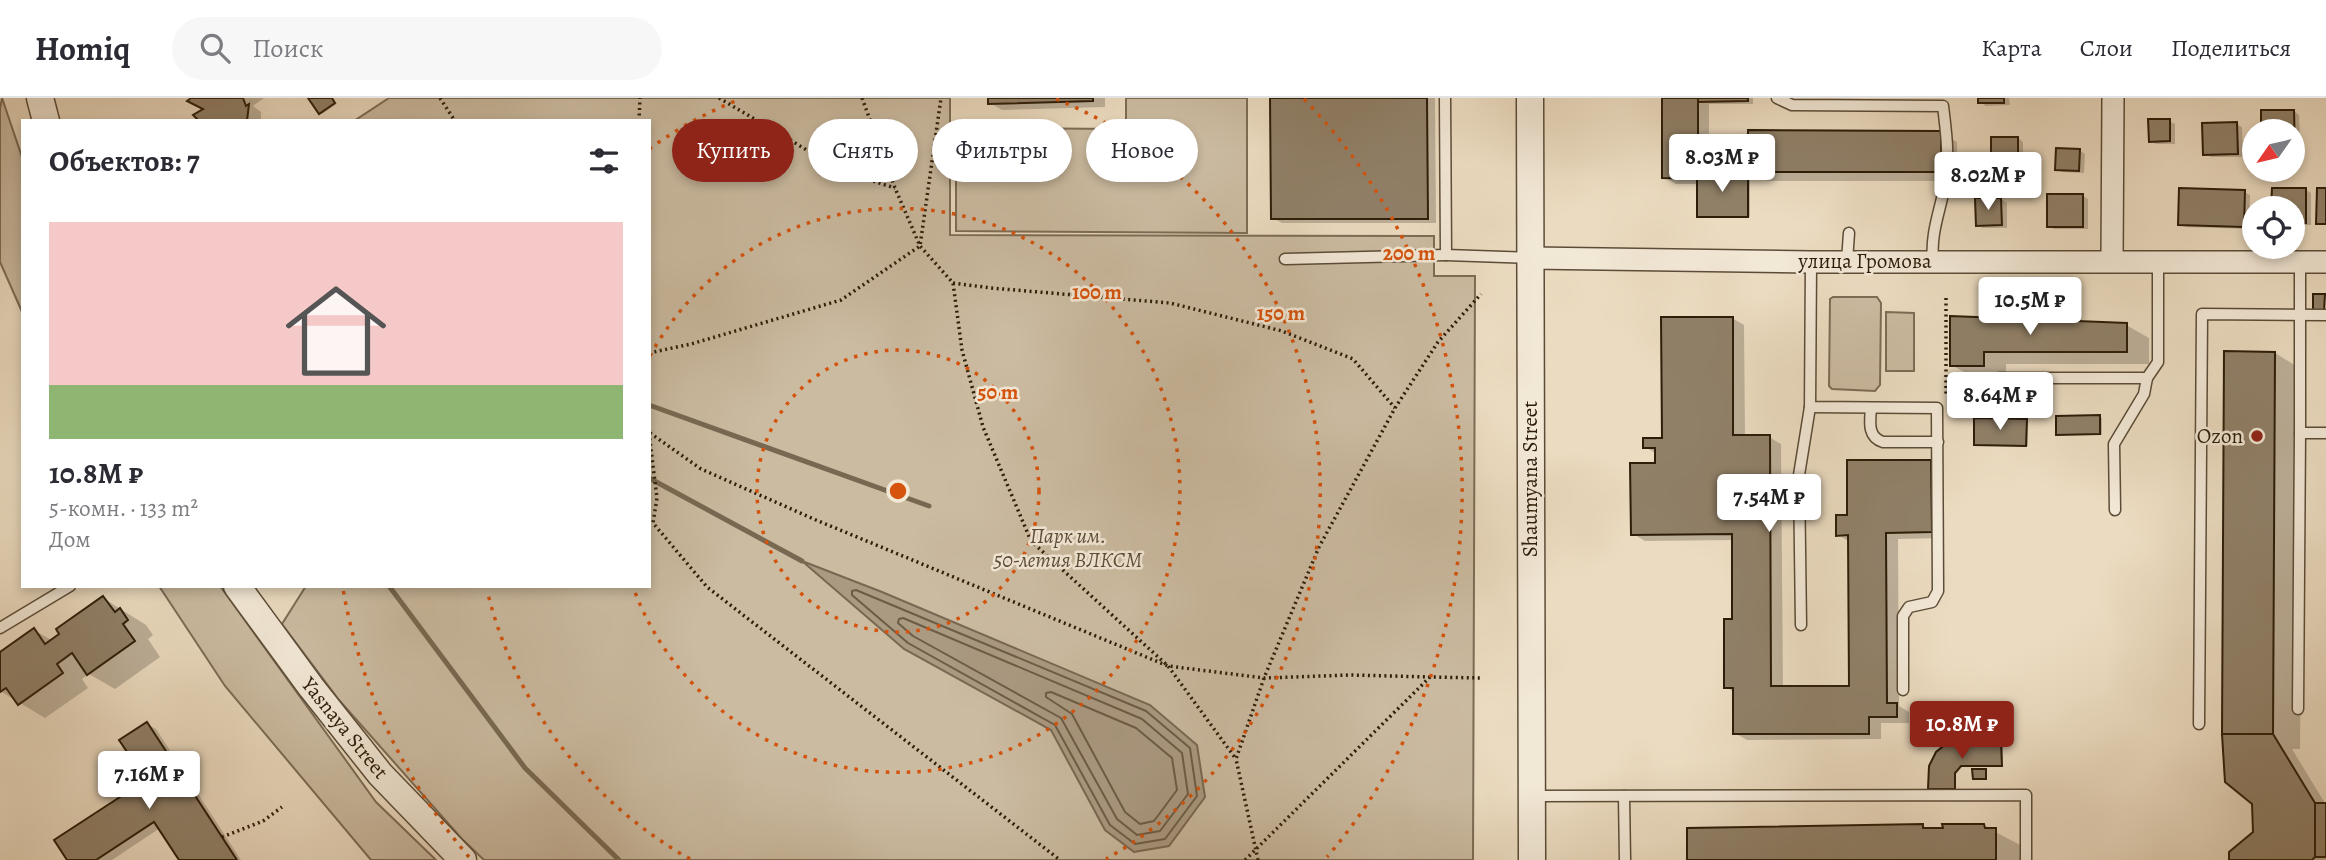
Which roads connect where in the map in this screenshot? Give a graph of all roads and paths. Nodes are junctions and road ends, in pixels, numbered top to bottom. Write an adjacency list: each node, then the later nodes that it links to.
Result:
1 (40, 98): 11 (street)
2 (440, 98): 12 (path)
3 (640, 98): 13 (path)
4 (719, 98): 14 (path)
5 (862, 98): 14 (path)
6 (941, 98): 16 (path)
7 (1445, 98): 17 (lane)
8 (1530, 98): 18 (street, Shaumyana Street)
9 (1777, 98): 23 (lane)
10 (2113, 98): 20 (street)
11 (45, 119)
12 (454, 119)
13 (639, 119)
14 (895, 188): 16 (path)
15 (1849, 233): 22 (lane)
16 (920, 246): 27 (path); 32 (path)
17 (1446, 255): 18 (lane); 19 (lane)
18 (1531, 258): 24 (street, улица Громова); 58 (street, Shaumyana Street)
19 (1285, 259)
20 (2112, 260): 21 (street, улица Громова); 23 (street, улица Громова)
21 (2158, 260): 25 (street, улица Громова); 34 (lane)
22 (1847, 261): 23 (street, улица Громова); 24 (street, улица Громова)
23 (1933, 261)
24 (1811, 262): 36 (lane)
25 (2300, 262): 26 (street, улица Громова); 30 (lane)
26 (2326, 262)
27 (953, 283): 37 (path); 50 (path)
28 (1481, 294): 37 (path)
29 (1946, 298): 35 (path)
30 (2300, 315): 31 (lane); 39 (lane); 56 (lane)
31 (2326, 315)
32 (651, 353)
33 (1999, 377): 34 (lane)
34 (2147, 378): 44 (lane)
35 (1947, 396)
36 (1810, 407): 38 (lane); 48 (lane)
37 (1395, 408): 53 (path)
38 (1871, 408): 42 (lane); 42 (lane)
39 (2300, 433): 40 (lane); 55 (lane)
40 (2326, 433)
41 (651, 434): 50 (path)
42 (1938, 442): 54 (lane)
43 (651, 443): 45 (path)
44 (2115, 510)
45 (651, 522): 64 (path)
46 (67, 588): 49 (lane)
47 (238, 588): 63 (street, Yasnaya Street)
48 (1801, 625)
49 (0, 628)
50 (1168, 666): 53 (path); 57 (path)
51 (1430, 677): 52 (path); 53 (path); 62 (path)
52 (1483, 677)
53 (1264, 678): 57 (path)
54 (1903, 690)
55 (2298, 709)
56 (2199, 724)
57 (1236, 760): 62 (path)
58 (1531, 796): 59 (lane); 67 (street, Shaumyana Street)
59 (1625, 796): 68 (lane); 69 (lane)
60 (282, 807): 61 (path)
61 (222, 836)
62 (1255, 848): 65 (path); 66 (path)
63 (463, 860)
64 (1060, 860)
65 (1245, 860)
66 (1258, 860)
67 (1532, 860)
68 (1625, 860)
69 (2026, 860)

